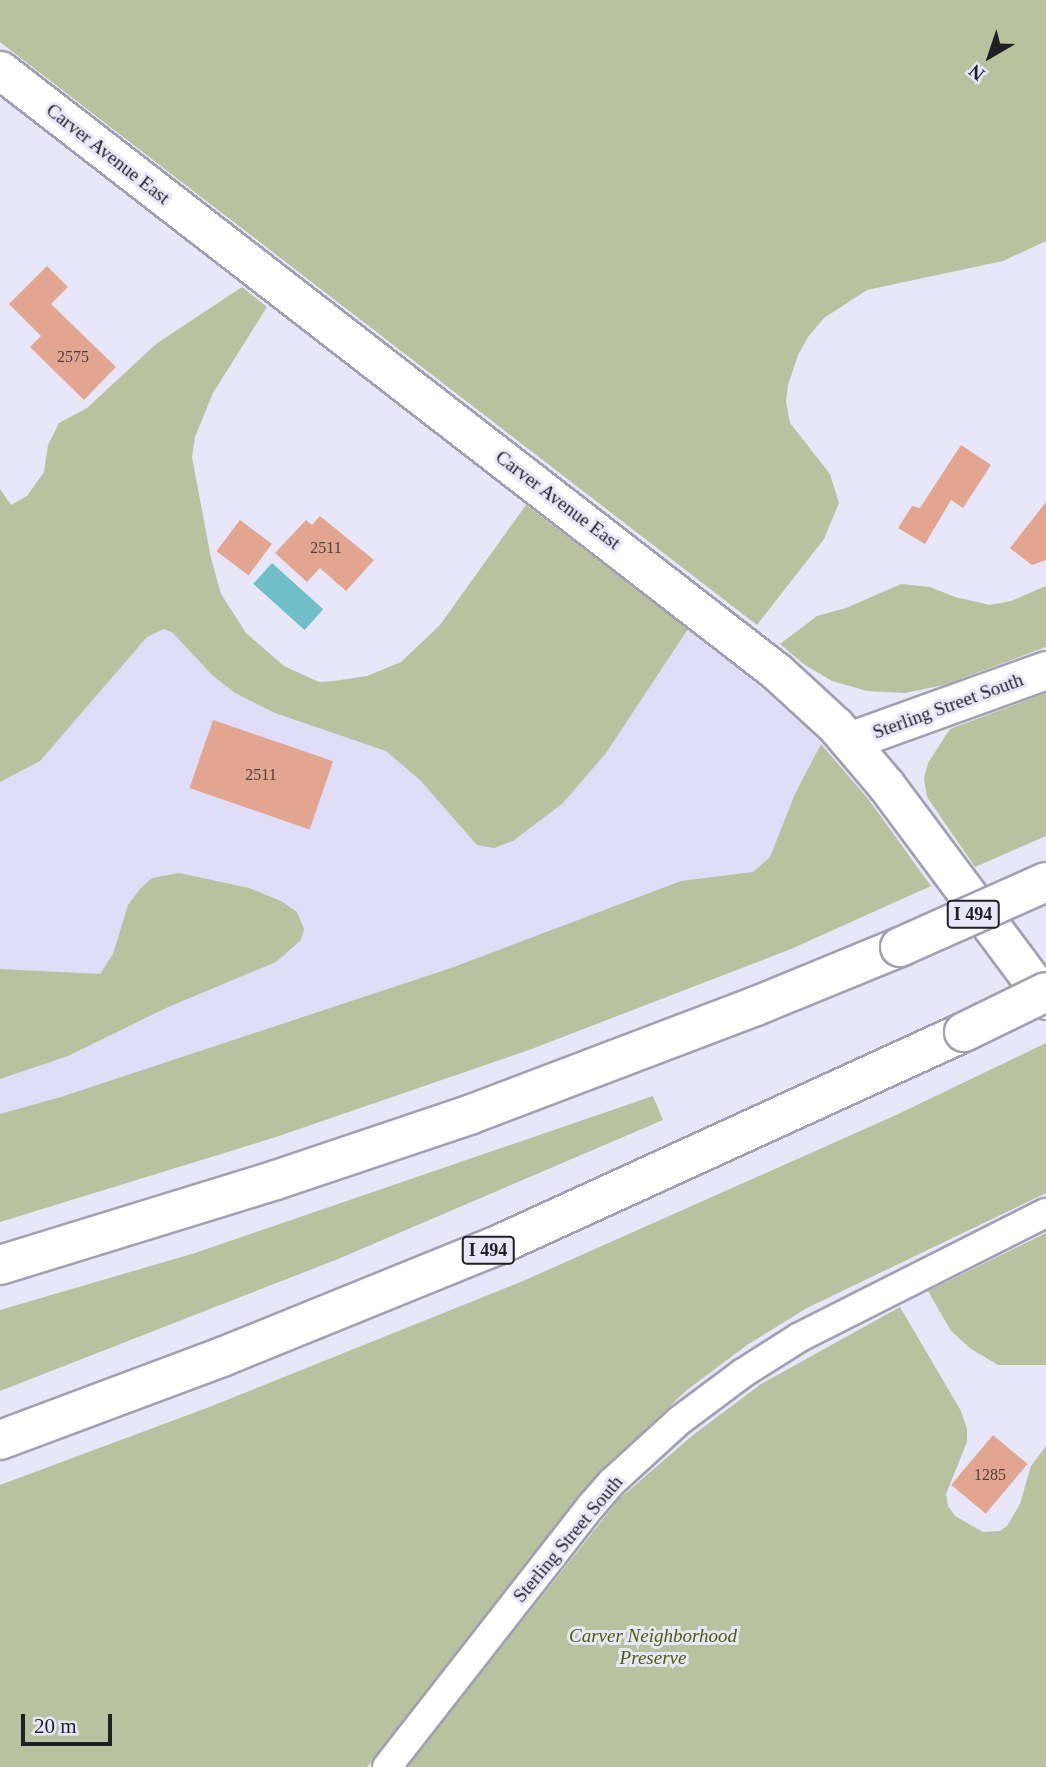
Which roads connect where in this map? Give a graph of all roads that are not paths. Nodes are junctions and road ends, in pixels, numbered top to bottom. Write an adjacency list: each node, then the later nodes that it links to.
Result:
1 (0, 70): 3 (street, Carver Avenue East)
2 (1046, 670): 3 (street, Sterling Street South)
3 (849, 741): 6 (street, Carver Avenue East)
4 (1046, 882): 8 (highway, I 494, bridge)
5 (1046, 992): 9 (highway, I 494, bridge)
6 (1046, 1000)
7 (1046, 1213): 10 (street, Sterling Street South)
8 (0, 1265)
9 (0, 1440)
10 (387, 1767)

